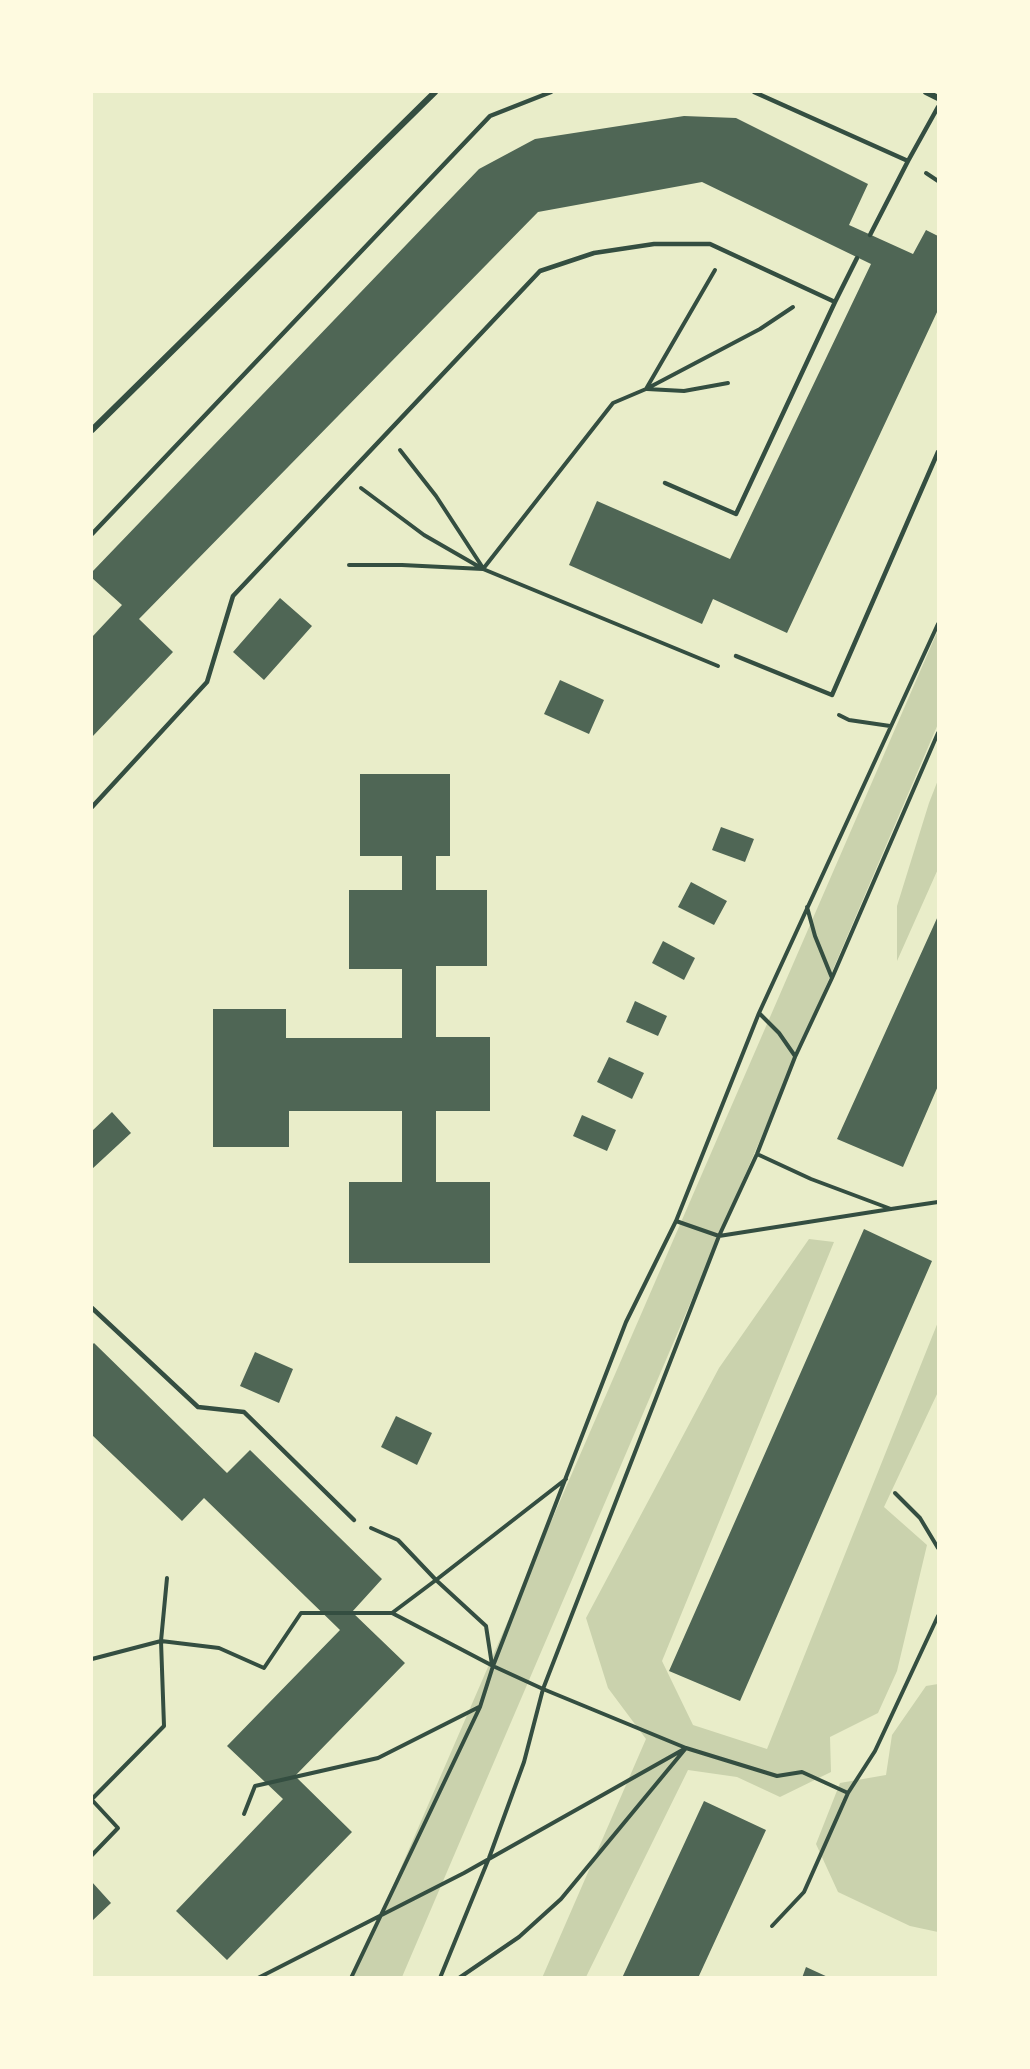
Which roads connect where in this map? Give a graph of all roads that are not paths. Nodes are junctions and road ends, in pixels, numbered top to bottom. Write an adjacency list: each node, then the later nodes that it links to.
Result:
1 (435, 92): 11 (street)
2 (551, 92): 14 (lane)
3 (754, 92): 7 (lane)
4 (926, 92): 5 (street)
5 (939, 98)
6 (939, 107): 7 (lane)
7 (908, 161): 8 (lane)
8 (870, 235)
9 (858, 258): 10 (lane)
10 (834, 302): 13 (lane); 16 (lane)
11 (92, 430)
12 (939, 452): 15 (lane)
13 (665, 483)
14 (92, 534)
15 (736, 657)
16 (92, 807)
17 (92, 1308): 18 (lane)
18 (354, 1520)

